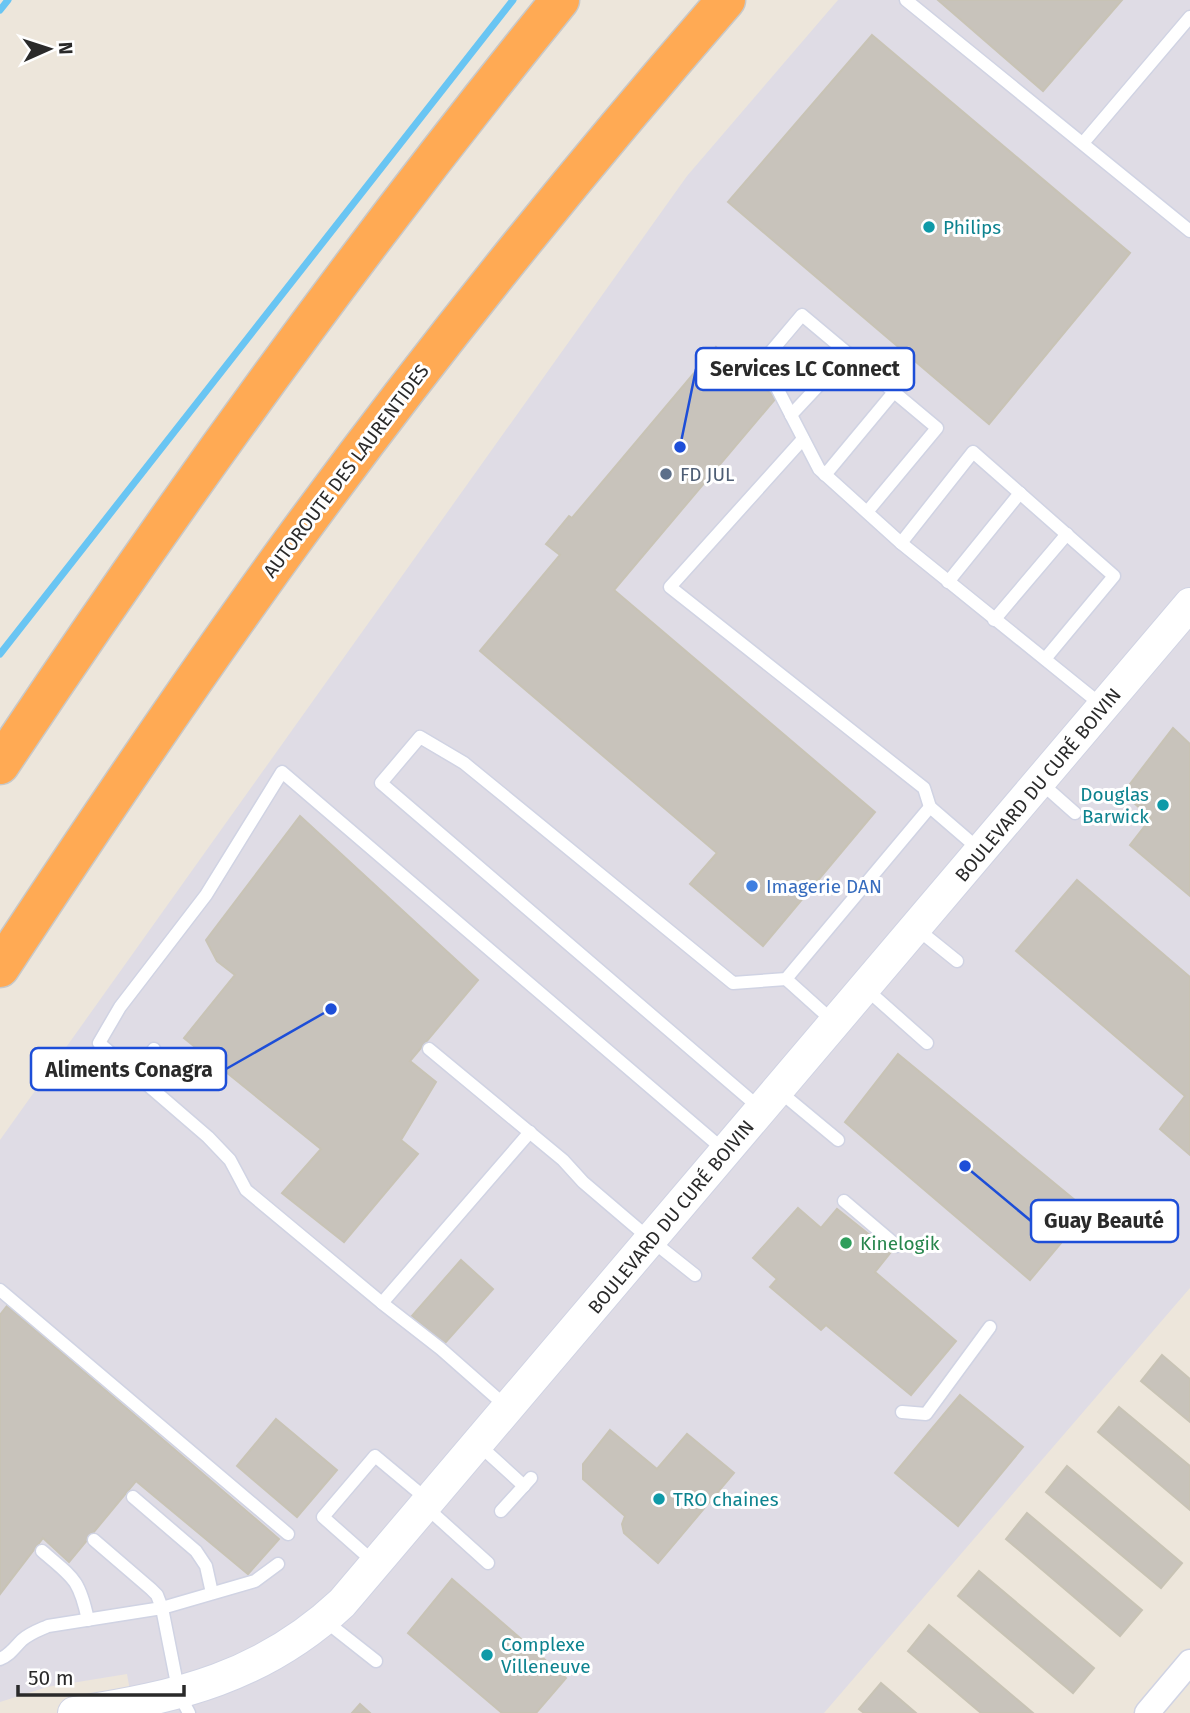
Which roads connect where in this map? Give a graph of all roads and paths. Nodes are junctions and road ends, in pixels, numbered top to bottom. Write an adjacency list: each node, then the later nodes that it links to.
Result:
1 (560, 0): 21 (highway)
2 (726, 0): 28 (highway, AUTOROUTE DES LAURENTIDES)
3 (906, 0): 5 (lane)
4 (1190, 17): 5 (lane)
5 (1083, 144): 6 (lane)
6 (1189, 227)
7 (848, 354): 8 (lane); 9 (lane); 9 (lane)
8 (894, 392): 11 (lane); 13 (lane)
9 (791, 415): 10 (lane)
10 (803, 439): 11 (lane); 23 (lane)
11 (825, 475): 13 (lane)
12 (1020, 493): 14 (lane); 15 (lane); 16 (lane)
13 (867, 512): 15 (lane)
14 (1066, 534): 18 (lane); 19 (lane)
15 (901, 543): 16 (lane)
16 (948, 582): 18 (lane)
17 (1188, 612): 20 (street, BOULEVARD DU CURÉ BOIVIN)
18 (994, 620): 19 (lane)
19 (1045, 659): 20 (lane)
20 (1104, 707): 22 (street, BOULEVARD DU CURÉ BOIVIN)
21 (0, 765)
22 (1040, 782): 24 (lane); 25 (street, BOULEVARD DU CURÉ BOIVIN)
23 (930, 807): 25 (lane); 29 (lane)
24 (1075, 813)
25 (981, 852): 26 (street, BOULEVARD DU CURÉ BOIVIN)
26 (916, 928): 27 (lane); 30 (street, BOULEVARD DU CURÉ BOIVIN)
27 (957, 961)
28 (0, 968)
29 (786, 979): 31 (lane); 36 (lane)
30 (864, 987): 31 (street, BOULEVARD DU CURÉ BOIVIN); 32 (lane)
31 (835, 1023): 36 (street, BOULEVARD DU CURÉ BOIVIN)
32 (928, 1043)
33 (154, 1049): 35 (lane)
34 (429, 1049): 37 (lane)
35 (136, 1075): 39 (lane); 45 (lane)
36 (770, 1100): 38 (lane); 39 (street, BOULEVARD DU CURÉ BOIVIN)
37 (530, 1132): 41 (lane); 45 (lane)
38 (838, 1140)
39 (726, 1151): 41 (street, BOULEVARD DU CURÉ BOIVIN)
40 (844, 1200): 42 (lane)
41 (652, 1240): 43 (lane); 47 (street, BOULEVARD DU CURÉ BOIVIN)
42 (897, 1245)
43 (695, 1275)
44 (0, 1290): 53 (lane)
45 (383, 1303): 47 (lane)
46 (990, 1327): 48 (lane)
47 (508, 1408): 49 (street, BOULEVARD DU CURÉ BOIVIN)
48 (902, 1412)
49 (477, 1444): 51 (street, BOULEVARD DU CURÉ BOIVIN); 52 (lane)
50 (132, 1497): 59 (lane)
51 (427, 1504): 56 (lane); 58 (street, BOULEVARD DU CURÉ BOIVIN); 58 (lane)
52 (501, 1511)
53 (288, 1534)
54 (94, 1541): 60 (lane)
55 (42, 1551): 61 (lane)
56 (488, 1563)
57 (278, 1564): 59 (lane)
58 (377, 1564): 62 (street, BOULEVARD DU CURÉ BOIVIN)
59 (212, 1593): 60 (lane)
60 (162, 1608): 61 (lane); 66 (lane)
61 (88, 1620): 63 (lane)
62 (324, 1620): 64 (lane); 66 (street, BOULEVARD DU CURÉ BOIVIN)
63 (0, 1659)
64 (376, 1661)
65 (1190, 1662): 68 (street)
66 (184, 1703): 67 (street, BOULEVARD DU CURÉ BOIVIN)
67 (87, 1712)
68 (1147, 1713)

